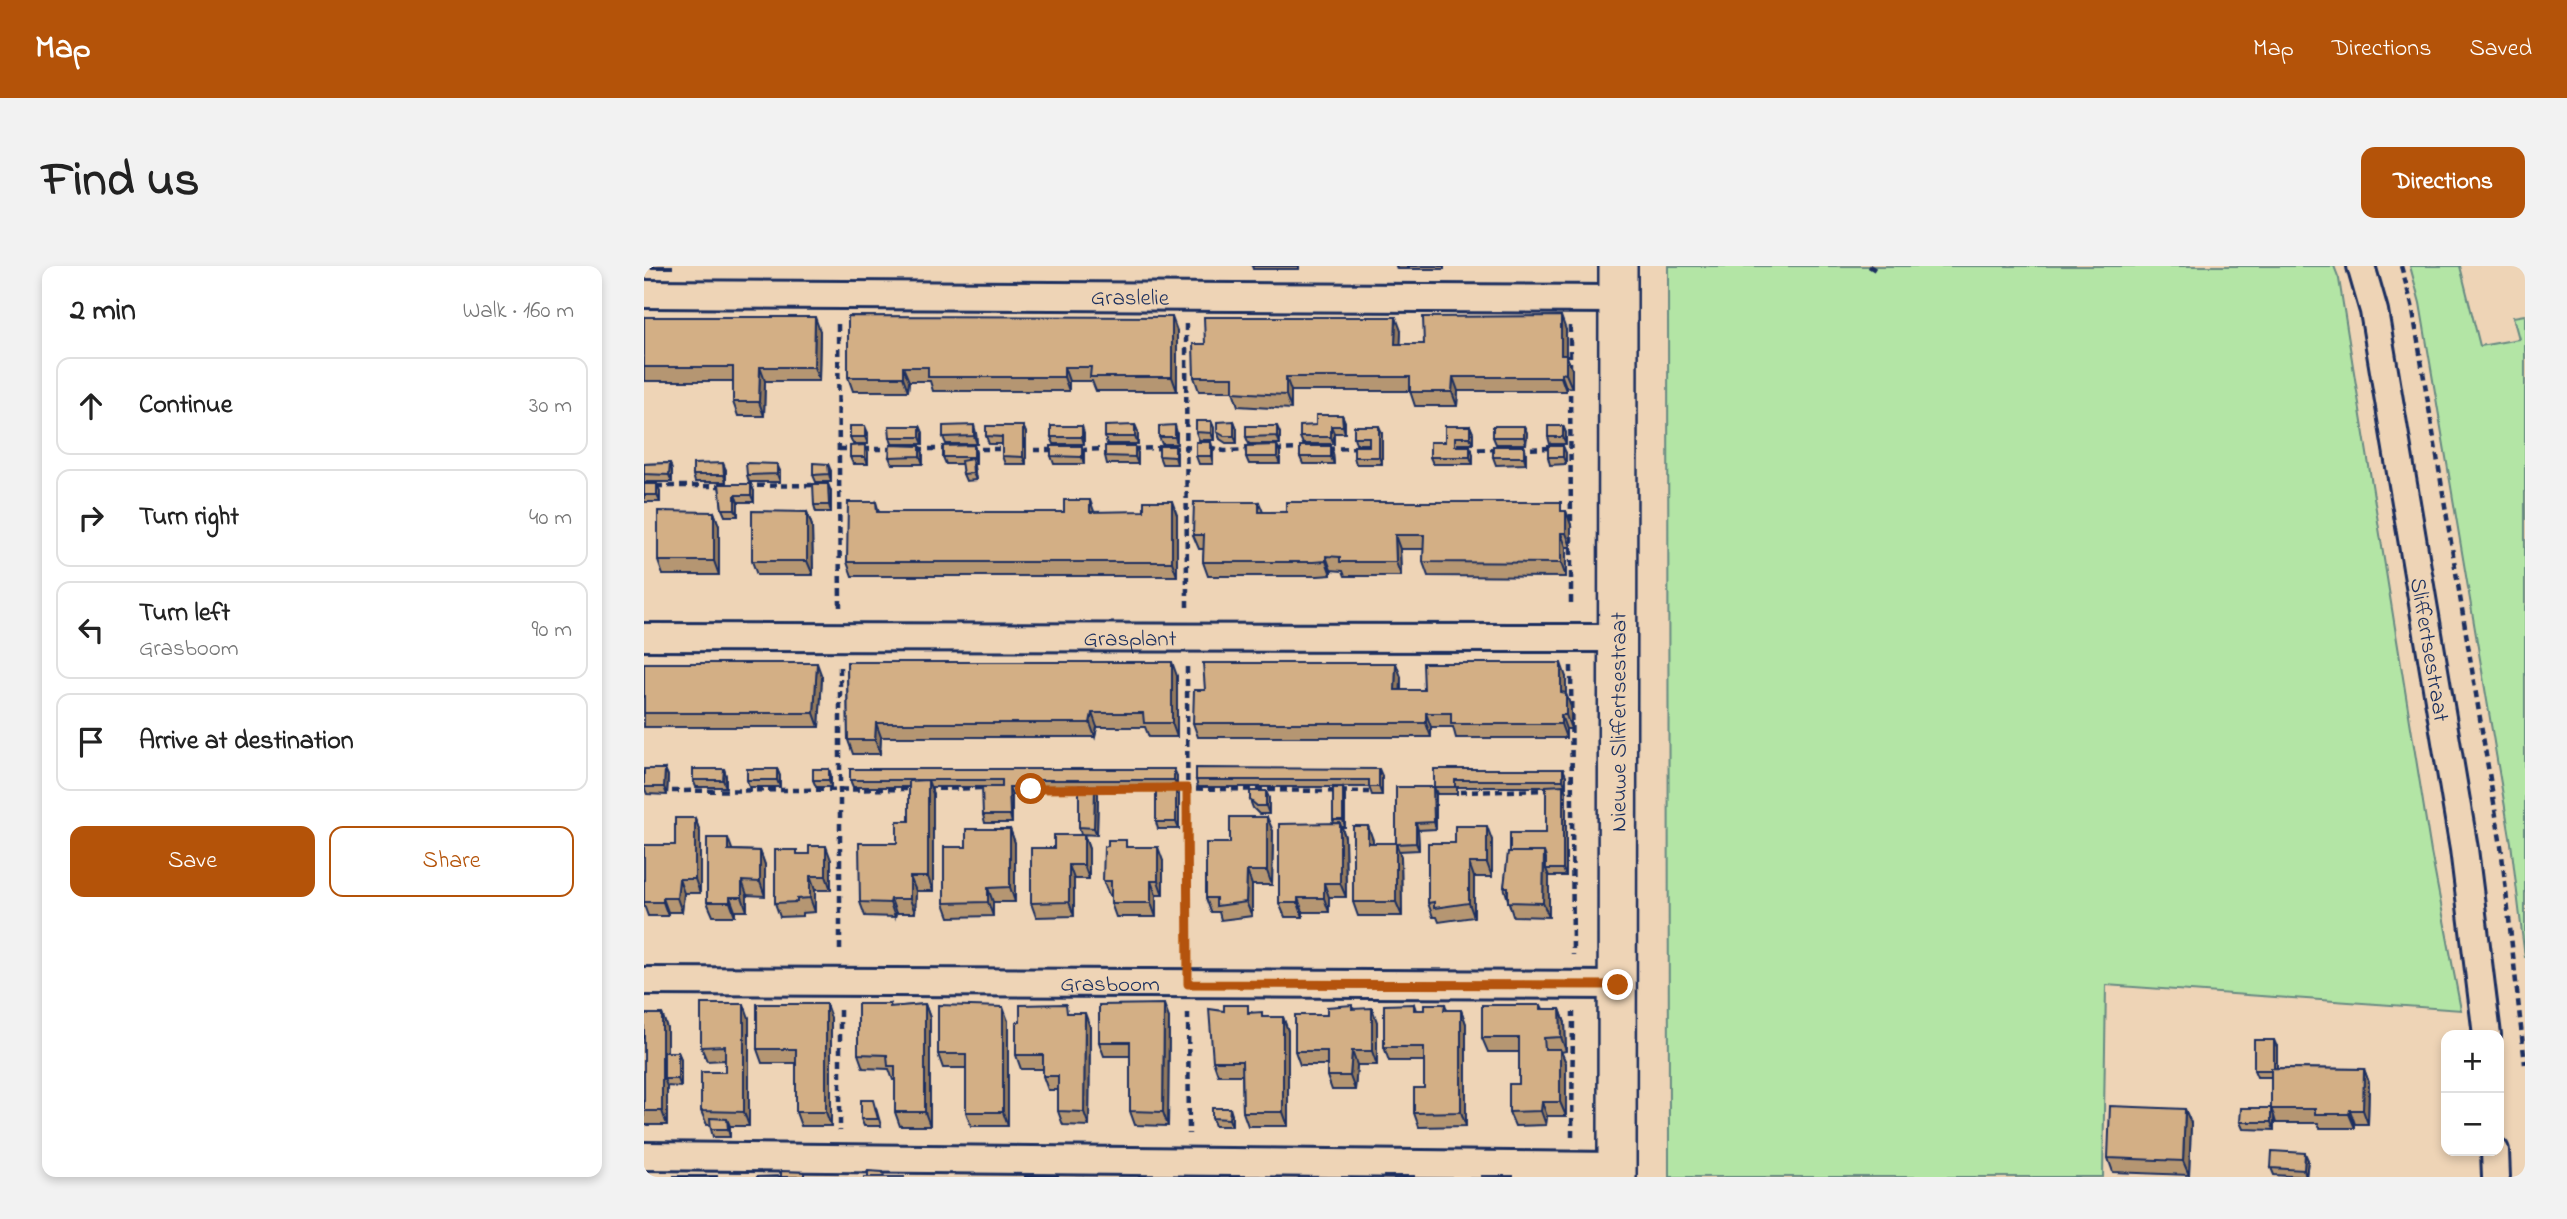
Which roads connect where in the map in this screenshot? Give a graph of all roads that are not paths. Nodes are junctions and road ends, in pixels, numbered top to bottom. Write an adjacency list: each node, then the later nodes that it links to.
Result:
1 (2361, 266): 8 (street, Sliffertsestraat)
2 (1618, 282): 3 (street, Graslelie); 5 (street, Nieuwe Sliffertsestraat)
3 (644, 294)
4 (644, 637): 5 (street, Grasplant)
5 (1617, 638): 7 (street, Nieuwe Sliffertsestraat)
6 (644, 981): 7 (street, Grasboom)
7 (1618, 985): 11 (street, Nieuwe Sliffertsestraat)
8 (2486, 1030)
9 (644, 1156): 11 (street)
10 (2495, 1156): 12 (street)
11 (1617, 1171)
12 (2496, 1177)

